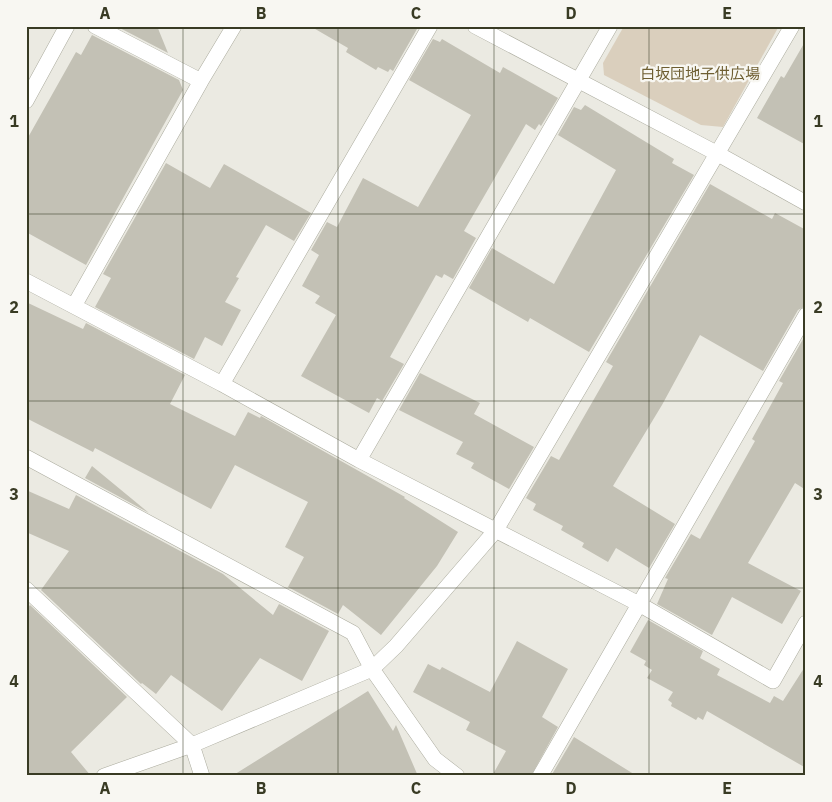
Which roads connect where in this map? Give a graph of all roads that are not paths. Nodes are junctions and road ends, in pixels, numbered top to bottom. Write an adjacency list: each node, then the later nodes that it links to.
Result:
1 (67, 26): 10 (street)
2 (95, 26): 8 (street)
3 (234, 26): 8 (street)
4 (430, 26): 16 (street)
5 (475, 26): 9 (street)
6 (610, 26): 9 (street)
7 (792, 26): 11 (street)
8 (201, 81): 14 (street)
9 (578, 81): 11 (street); 18 (street)
10 (26, 101)
11 (718, 154): 12 (street); 19 (street)
12 (806, 203)
13 (26, 281): 14 (street)
14 (74, 306): 16 (street)
15 (806, 316): 21 (street)
16 (222, 384): 18 (street)
17 (26, 457): 23 (street)
18 (359, 460): 19 (street)
19 (496, 530): 21 (street); 23 (street)
20 (26, 589): 24 (street)
21 (639, 604): 22 (street); 28 (street)
22 (806, 623)
23 (372, 669): 24 (street); 27 (street)
24 (192, 745): 25 (street); 26 (street)
25 (104, 776)
26 (202, 776)
27 (457, 776)
28 (540, 776)

